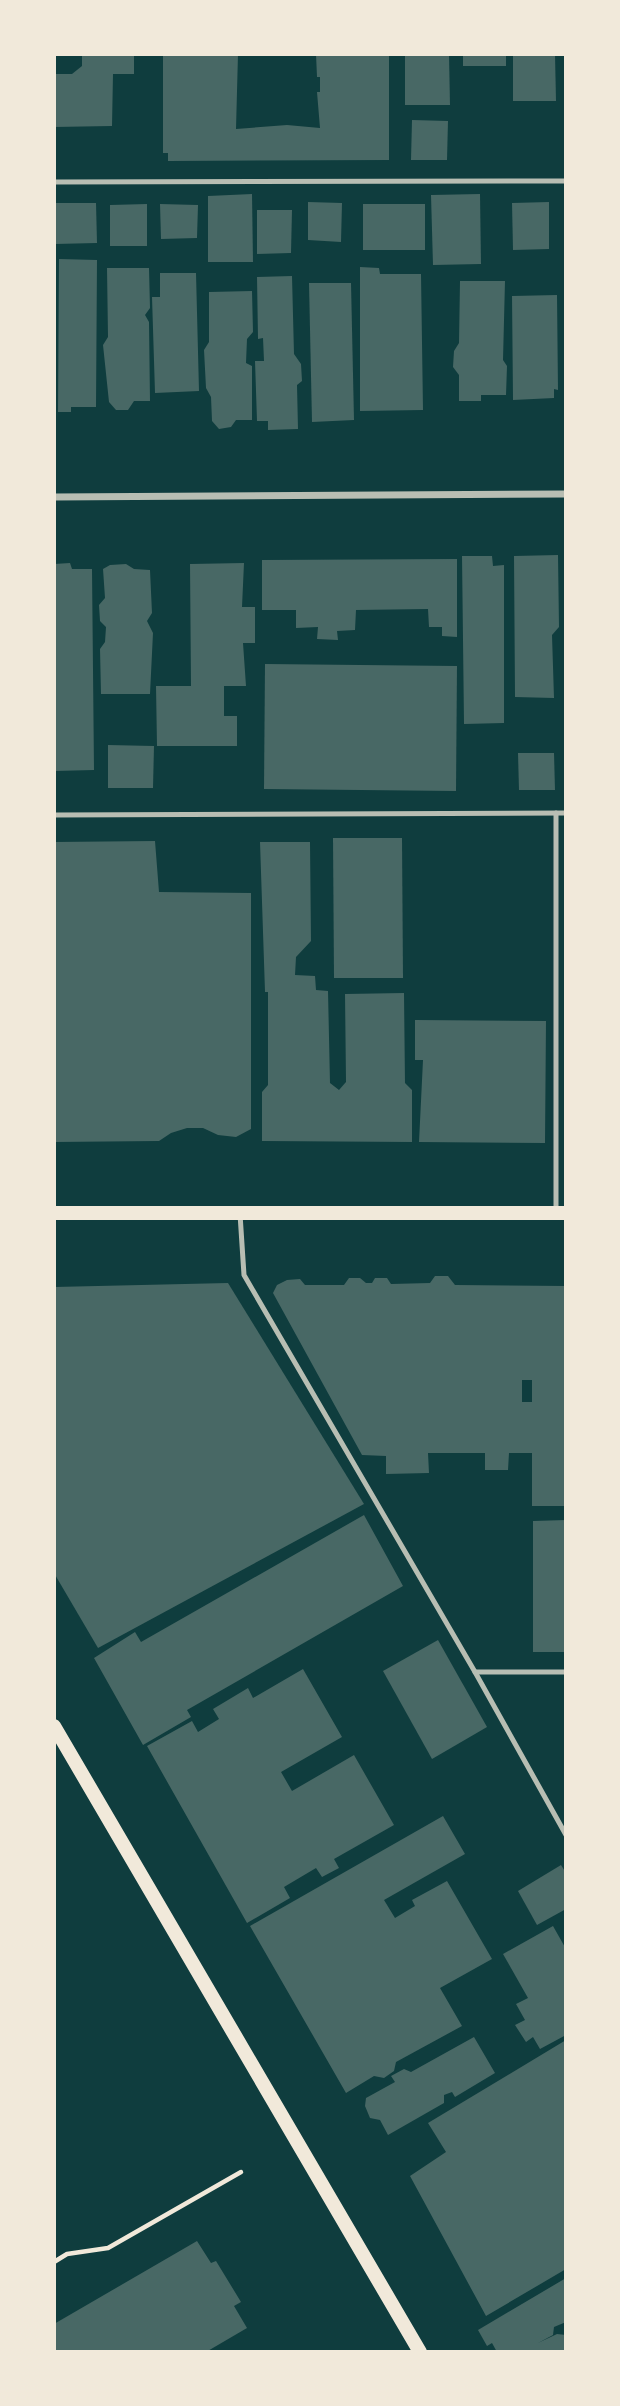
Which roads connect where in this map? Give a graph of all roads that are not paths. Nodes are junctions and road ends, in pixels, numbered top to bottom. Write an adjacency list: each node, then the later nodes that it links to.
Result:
1 (566, 181): 2 (lane)
2 (54, 182)
3 (566, 494): 4 (street)
4 (54, 497)
5 (556, 813): 6 (lane); 7 (lane); 10 (lane)
6 (566, 813)
7 (54, 815)
8 (54, 1213): 9 (main road)
9 (240, 1213): 10 (main road); 11 (lane)
10 (561, 1213)
11 (475, 1672): 12 (lane); 14 (lane)
12 (566, 1672)
13 (54, 1726): 15 (main road)
14 (566, 1835)
15 (419, 2352)

